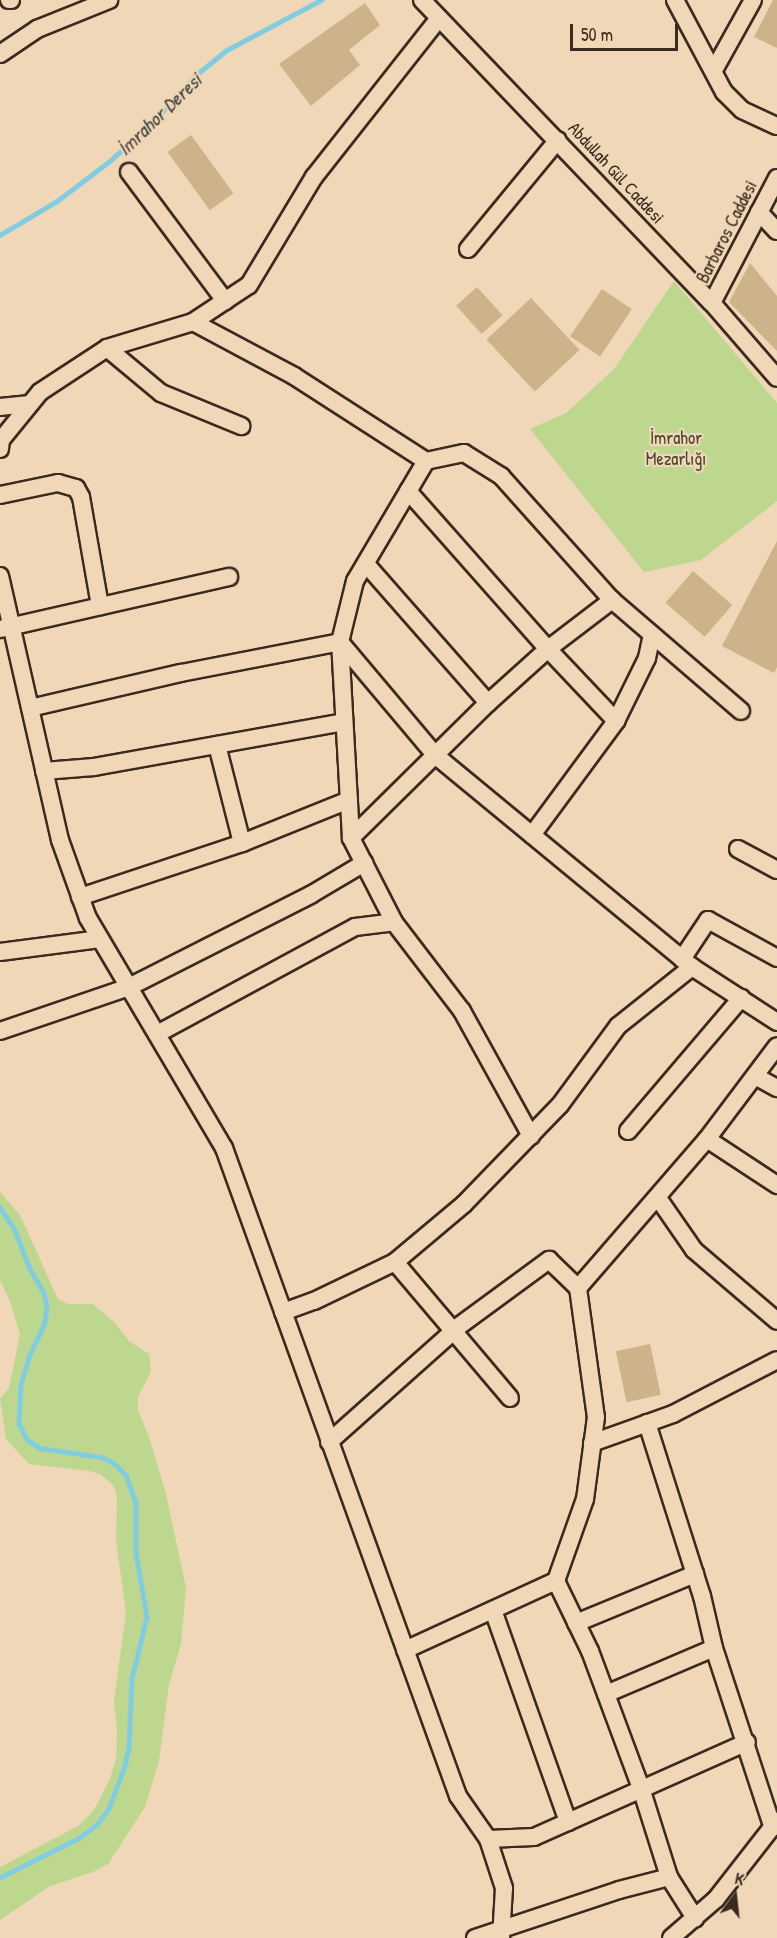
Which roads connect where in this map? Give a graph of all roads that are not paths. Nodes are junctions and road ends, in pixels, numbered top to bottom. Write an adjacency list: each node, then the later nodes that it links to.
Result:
1 (109, 0): 6 (street)
2 (422, 0): 5 (street, Abdullah Gül Caddesi)
3 (675, 0): 7 (street)
4 (753, 0): 7 (street)
5 (439, 18): 9 (street, Abdullah Gül Caddesi); 15 (street)
6 (0, 54)
7 (714, 70): 8 (street)
8 (777, 126)
9 (558, 140): 14 (street); 16 (street, Abdullah Gül Caddesi)
10 (129, 172): 15 (street)
11 (777, 178): 12 (street, Barbaros Caddesi)
12 (759, 212): 13 (street); 16 (street, Barbaros Caddesi)
13 (777, 231)
14 (468, 249)
15 (225, 301): 17 (street)
16 (712, 303): 19 (street, Abdullah Gül Caddesi)
17 (193, 322): 18 (street); 24 (street)
18 (107, 348): 20 (street); 22 (street)
19 (777, 378)
20 (30, 404): 21 (street); 23 (street)
21 (0, 407)
22 (241, 426)
23 (0, 449)
24 (426, 461): 25 (street); 30 (street)
25 (408, 491): 27 (street); 35 (street)
26 (0, 495): 31 (street)
27 (366, 564): 34 (street); 36 (street)
28 (0, 576): 32 (street)
29 (229, 578): 31 (street)
30 (612, 600): 33 (street); 35 (street)
31 (100, 606): 32 (street)
32 (6, 627): 37 (street)
33 (652, 634): 38 (street); 40 (street)
34 (340, 642): 37 (street); 39 (street); 42 (street)
35 (548, 649): 36 (street); 40 (street)
36 (488, 703): 42 (street)
37 (30, 708): 43 (street)
38 (741, 711)
39 (344, 722): 41 (street); 44 (street)
40 (616, 722): 45 (street)
41 (217, 745): 43 (street); 47 (street)
42 (435, 755): 45 (street); 46 (street)
43 (44, 771): 51 (street)
44 (349, 800): 46 (street); 47 (street)
45 (532, 836): 56 (street)
46 (351, 838): 49 (street)
47 (243, 843): 51 (street)
48 (738, 849): 50 (street)
49 (364, 863): 52 (street); 57 (street)
50 (777, 870)
51 (80, 897): 53 (street)
52 (394, 922): 61 (street); 66 (street)
53 (100, 939): 54 (street); 57 (street)
54 (0, 952)
55 (777, 958): 56 (street)
56 (687, 963): 58 (street); 66 (street)
57 (129, 987): 60 (street); 61 (street)
58 (741, 999): 59 (street); 65 (street)
59 (777, 1022)
60 (0, 1031)
61 (157, 1034): 72 (street)
62 (777, 1046): 63 (street)
63 (755, 1076): 64 (street); 67 (street)
64 (777, 1088)
65 (628, 1131)
66 (531, 1136): 70 (street)
67 (707, 1139): 68 (street); 69 (street)
68 (777, 1185)
69 (658, 1197): 71 (street); 73 (street)
70 (395, 1262): 72 (street); 74 (street)
71 (578, 1288): 74 (street); 79 (street)
72 (283, 1312): 78 (street)
73 (777, 1321)
74 (453, 1331): 76 (street); 78 (street)
75 (777, 1360): 77 (street)
76 (510, 1398)
77 (647, 1423): 79 (street); 80 (street)
78 (329, 1442): 85 (street)
79 (592, 1443): 81 (street)
80 (695, 1574): 83 (street); 84 (street)
81 (556, 1581): 82 (street); 83 (street)
82 (493, 1610): 85 (street); 89 (street)
83 (576, 1623): 86 (street)
84 (714, 1648): 86 (street); 87 (street)
85 (405, 1650): 91 (street)
86 (606, 1694): 88 (street)
87 (747, 1742): 88 (street); 90 (street)
88 (641, 1788): 89 (street); 92 (street)
89 (568, 1822): 91 (street)
90 (775, 1825): 93 (street)
91 (488, 1839): 94 (street)
92 (669, 1877): 93 (street); 94 (street)
93 (695, 1918): 96 (street)
94 (501, 1933): 95 (street)
95 (475, 1938)
96 (671, 1938)

